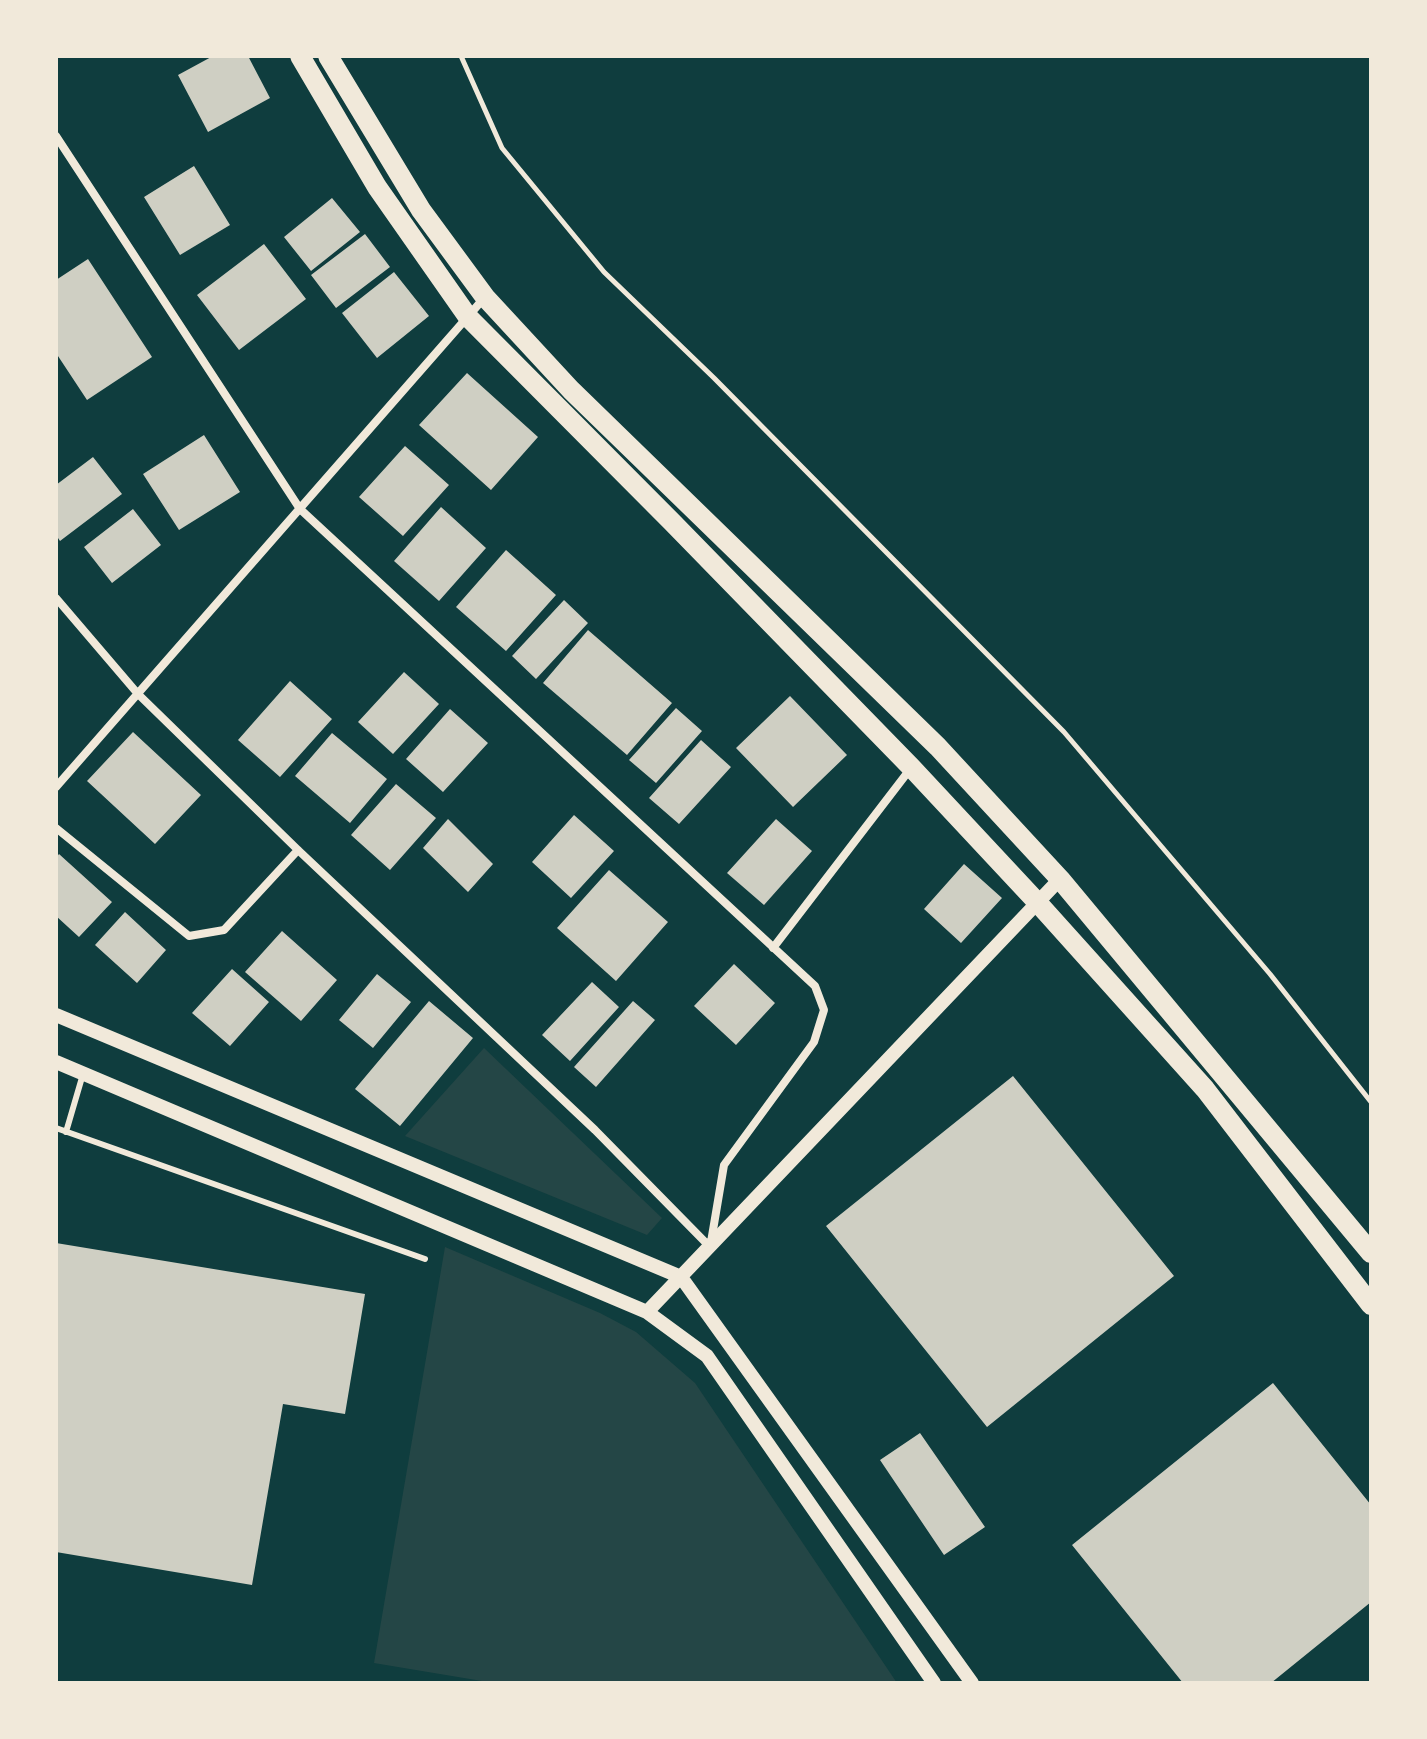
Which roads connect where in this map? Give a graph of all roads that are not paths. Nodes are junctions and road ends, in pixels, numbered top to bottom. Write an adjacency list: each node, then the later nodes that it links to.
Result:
1 (300, 56): 5 (main road)
2 (328, 56): 4 (main road)
3 (56, 136): 6 (street)
4 (485, 297): 5 (street); 13 (main road)
5 (468, 317): 6 (street); 9 (main road)
6 (300, 509): 8 (street); 15 (street)
7 (56, 598): 8 (street)
8 (138, 694): 10 (street); 12 (street)
9 (911, 767): 14 (main road); 15 (street)
10 (56, 787)
11 (56, 828): 12 (street)
12 (298, 850): 21 (street)
13 (1060, 879): 14 (street); 22 (main road)
14 (1037, 902): 21 (street); 25 (main road)
15 (773, 948): 21 (street)
16 (56, 1015): 24 (street)
17 (56, 1062): 18 (street)
18 (83, 1074): 20 (lane); 26 (street)
19 (56, 1128): 20 (lane)
20 (66, 1132): 23 (lane)
21 (710, 1247): 24 (street)
22 (1371, 1253)
23 (425, 1259)
24 (681, 1277): 26 (street); 28 (street)
25 (1371, 1305)
26 (647, 1312): 27 (street)
27 (934, 1683)
28 (972, 1683)

